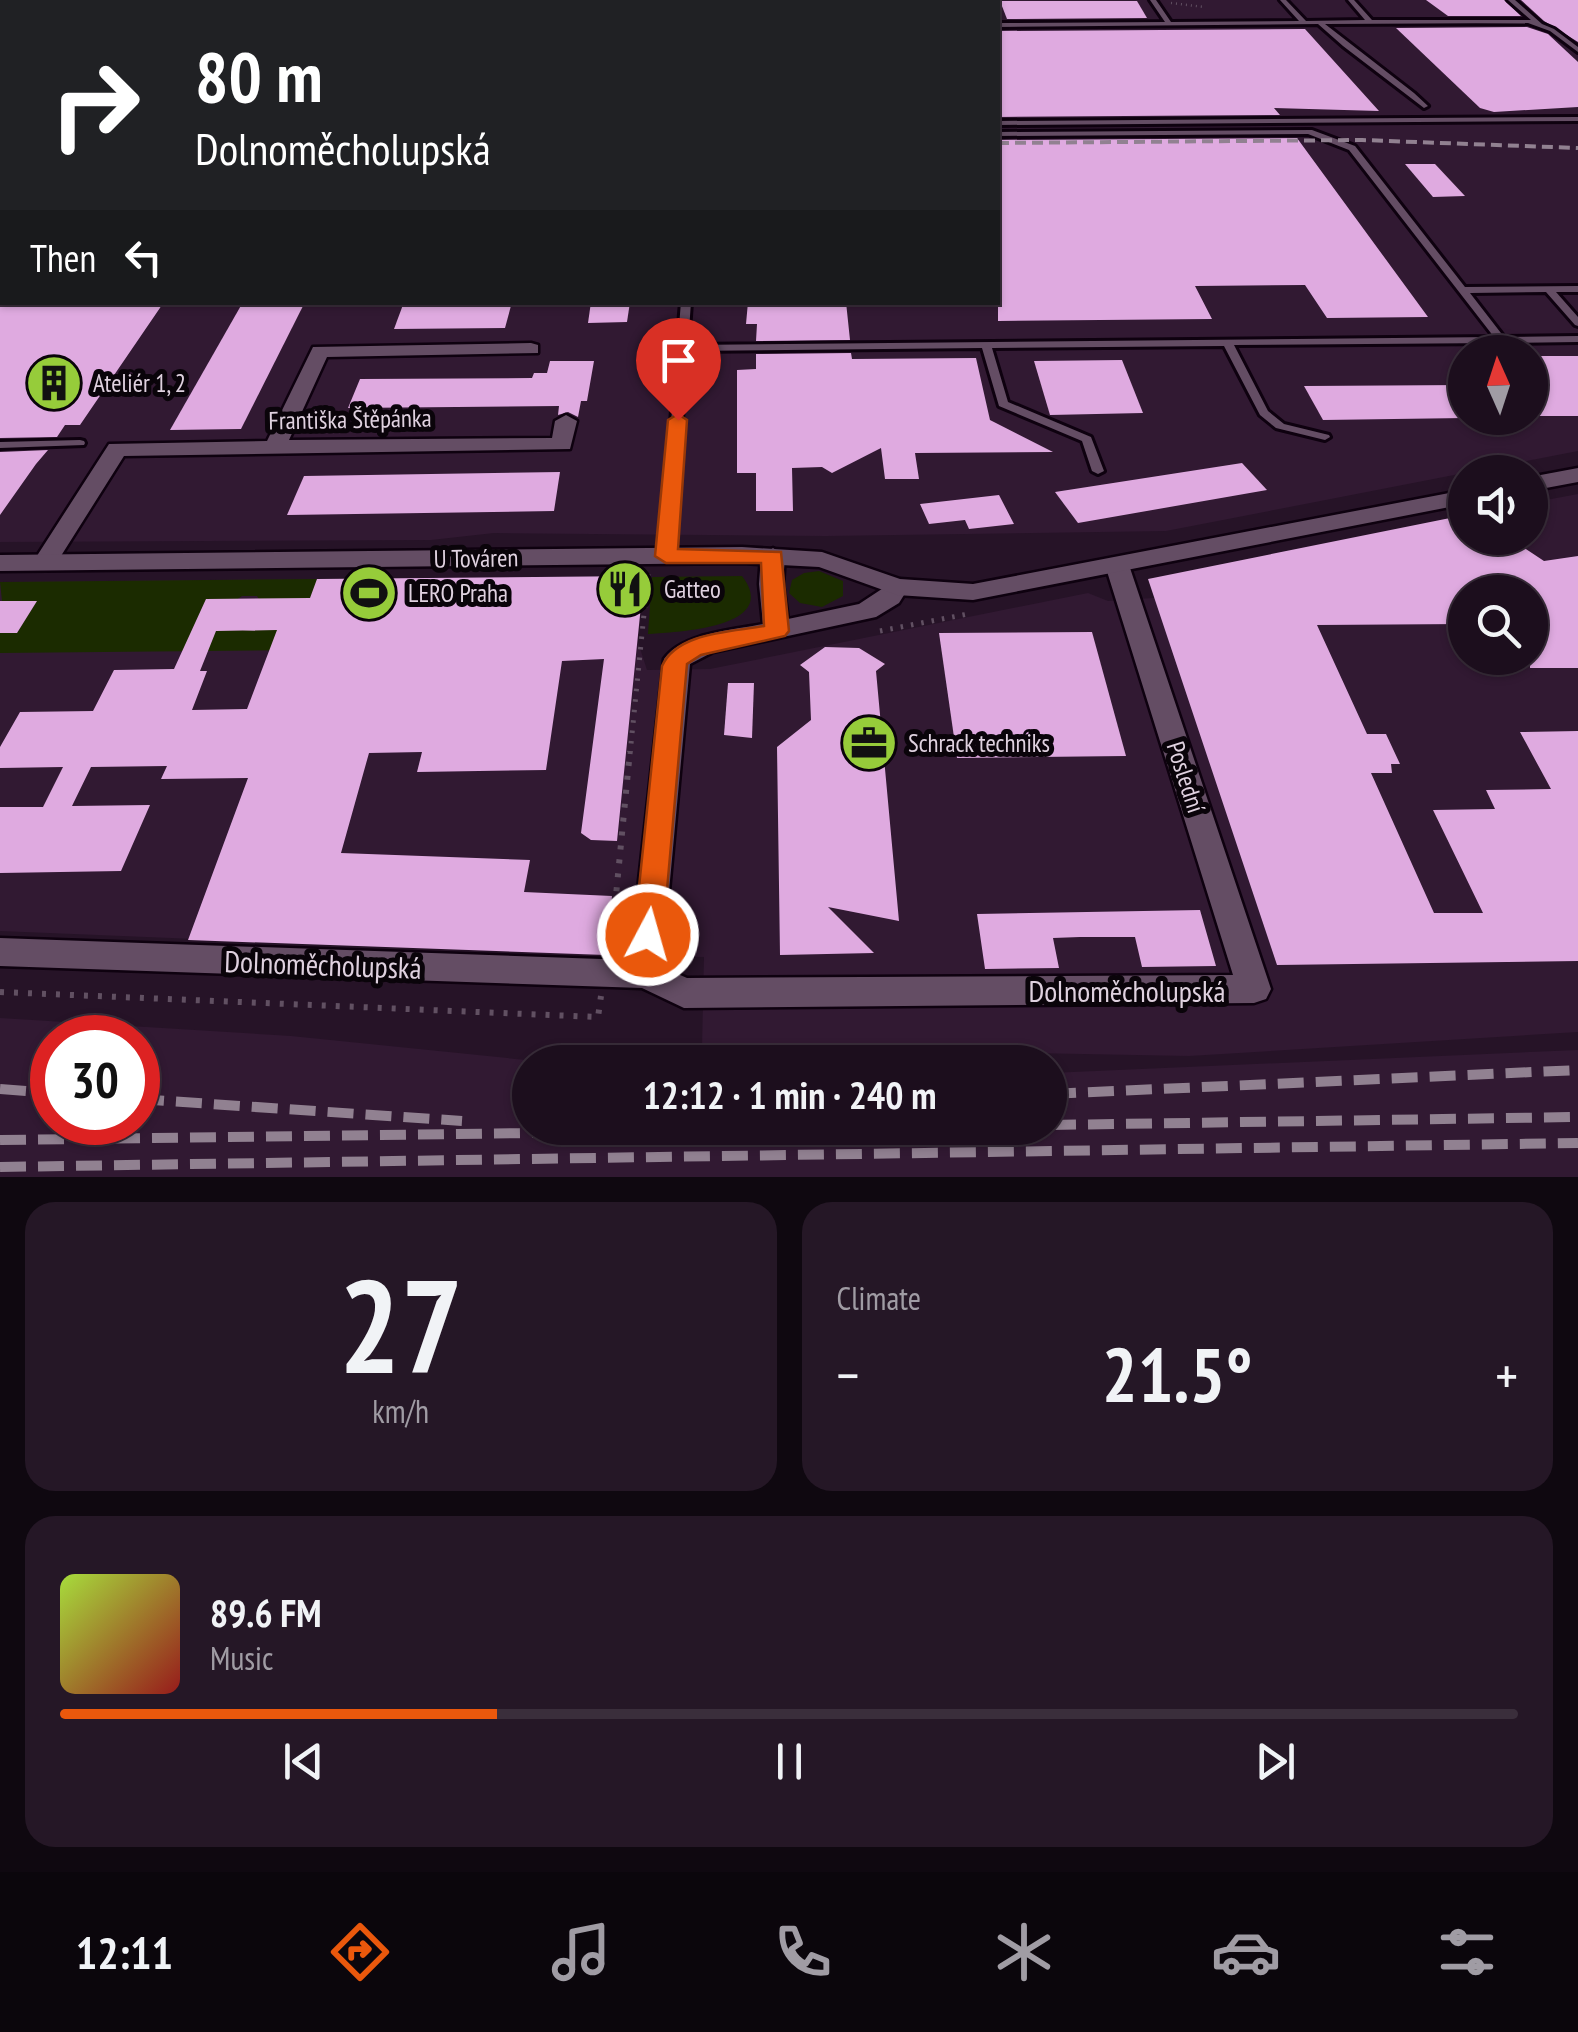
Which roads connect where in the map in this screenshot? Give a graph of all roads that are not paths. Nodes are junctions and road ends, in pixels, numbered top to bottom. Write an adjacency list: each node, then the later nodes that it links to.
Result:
1 (1153, 0): 9 (lane)
2 (1284, 0): 5 (lane)
3 (1351, 0): 7 (lane)
4 (1511, 0): 8 (lane)
5 (1305, 22): 6 (lane); 9 (lane)
6 (1320, 22): 7 (lane); 12 (lane)
7 (1370, 22): 8 (lane)
8 (1538, 23): 11 (lane)
9 (1169, 24): 10 (lane)
10 (1000, 25)
11 (1578, 50)
12 (1424, 106)
13 (1578, 119): 14 (lane)
14 (1000, 123)
15 (1000, 134): 16 (lane)
16 (1463, 290): 17 (lane); 21 (lane)
17 (1549, 290): 18 (lane); 20 (lane)
18 (1578, 290)
19 (686, 305): 27 (lane)
20 (1578, 323)
21 (1498, 335)
22 (1578, 339): 23 (lane)
23 (1548, 340)
24 (1448, 343): 25 (lane)
25 (1228, 346): 26 (lane); 30 (lane)
26 (987, 347): 27 (lane); 34 (lane)
27 (683, 348): 41 (lane)
28 (531, 350): 33 (street)
29 (566, 421): 33 (street, Františka Štěpánka)
30 (1325, 437)
31 (80, 444): 32 (lane)
32 (0, 445)
33 (275, 448): 40 (street, Františka Štěpánka)
34 (1098, 471)
35 (1578, 475): 36 (street)
36 (1548, 481)
37 (1448, 500): 42 (street)
38 (773, 556): 41 (street, U Továren); 43 (street, U Továren); 44 (street)
39 (0, 562): 40 (street, U Továren)
40 (45, 562): 41 (street, U Továren)
41 (657, 564)
42 (1117, 565): 43 (street, U Továren); 47 (street, Poslední)
43 (897, 587): 44 (street)
44 (777, 631): 46 (street)
45 (0, 952): 46 (street, Dolnoměcholupská)
46 (645, 974): 47 (street, Dolnoměcholupská)
47 (1254, 990)

